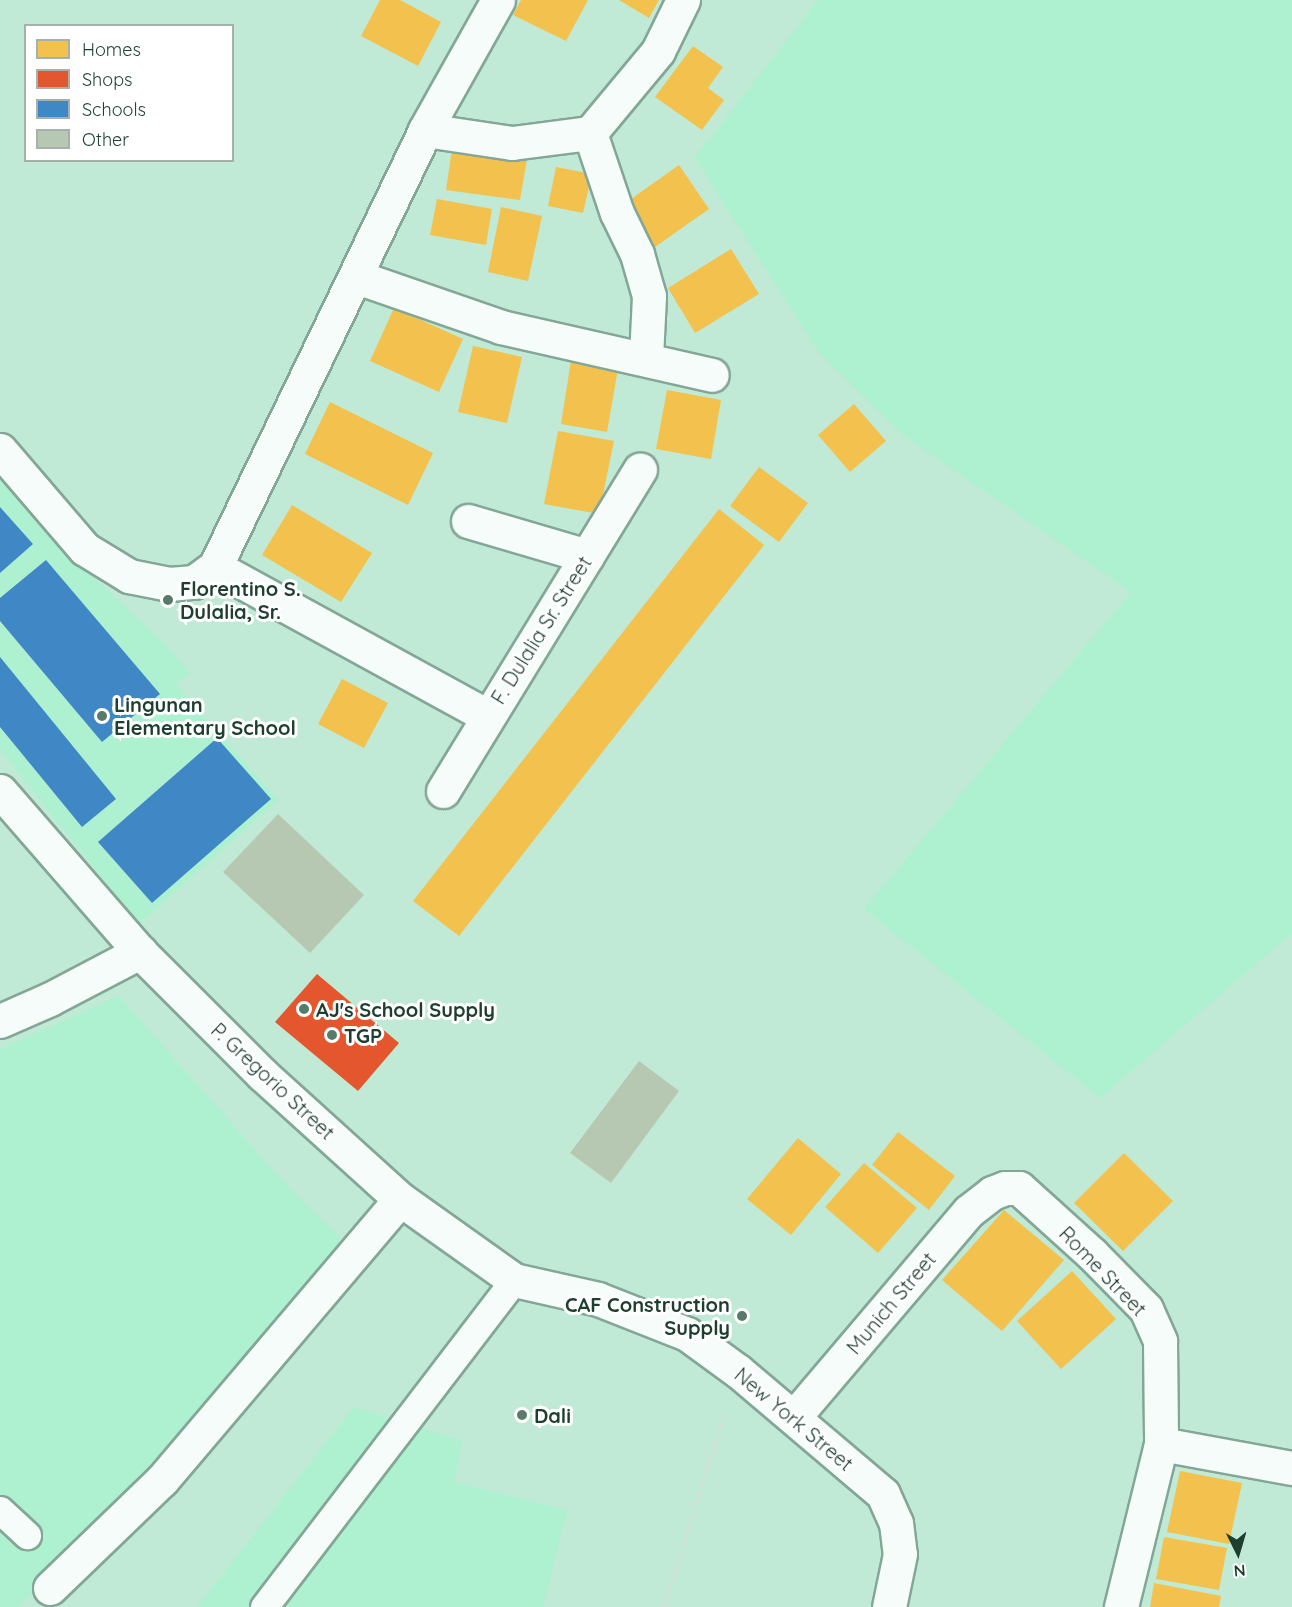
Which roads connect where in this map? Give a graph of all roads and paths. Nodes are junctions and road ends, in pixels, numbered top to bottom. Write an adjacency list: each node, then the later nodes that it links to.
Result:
1 (498, 0): 3 (street)
2 (683, 0): 4 (street)
3 (425, 130): 4 (street); 5 (street)
4 (590, 134): 6 (street)
5 (357, 277): 6 (street); 12 (street)
6 (646, 358): 7 (street)
7 (712, 375)
8 (0, 450): 12 (street)
9 (640, 469): 11 (street, F. Dulalia Sr. Street)
10 (468, 521): 11 (street)
11 (587, 556): 13 (street, F. Dulalia Sr. Street)
12 (215, 567): 13 (street)
13 (488, 716): 15 (street, F. Dulalia Sr. Street)
14 (0, 791): 16 (street, P. Gregorio Street)
15 (442, 791)
16 (140, 952): 17 (street); 19 (street, P. Gregorio Street)
17 (0, 1021)
18 (992, 1193): 23 (street, Munich Street); 24 (street, Rome Street)
19 (400, 1199): 20 (street, P. Gregorio Street); 28 (street)
20 (514, 1280): 21 (street, P. Gregorio Street); 29 (lane)
21 (598, 1299): 22 (street, New York Street)
22 (738, 1371): 23 (street, New York Street); 30 (path)
23 (794, 1417): 31 (street, New York Street)
24 (1161, 1444): 25 (street); 32 (street, Rome Street)
25 (1292, 1468)
26 (0, 1510): 27 (lane)
27 (27, 1535)
28 (50, 1588)
29 (264, 1607)
30 (664, 1607)
31 (889, 1607)
32 (1121, 1607)

